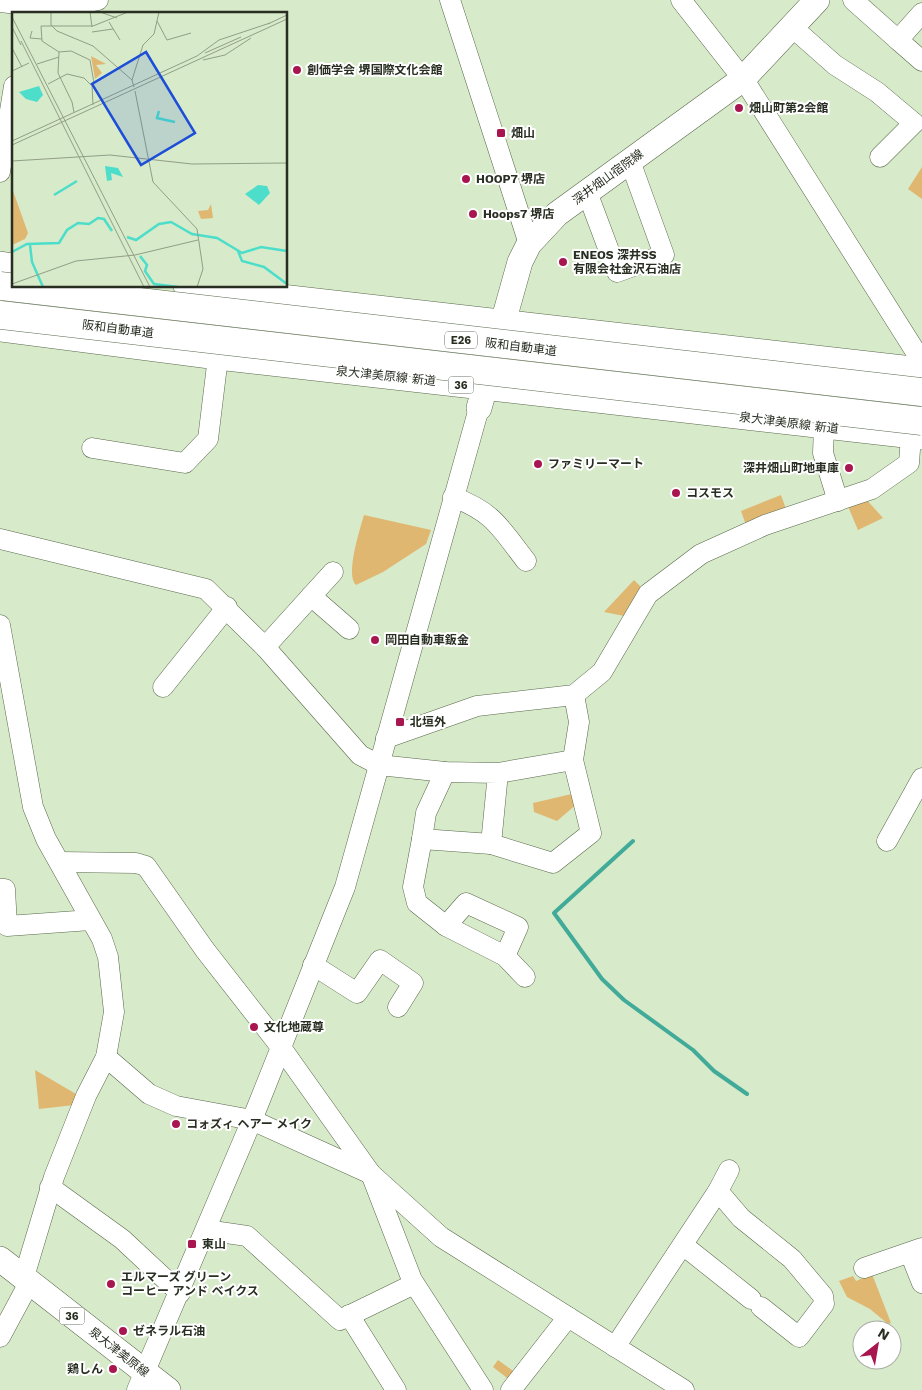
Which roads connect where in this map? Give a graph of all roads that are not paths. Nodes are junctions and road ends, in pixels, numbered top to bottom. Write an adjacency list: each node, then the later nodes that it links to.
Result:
1 (98, 0): 7 (street)
2 (450, 0): 18 (street)
3 (681, 0): 12 (street)
4 (817, 0): 9 (main road, 深井畑山宿院線)
5 (854, 0): 10 (street)
6 (0, 2): 7 (street)
7 (28, 6)
8 (922, 13): 10 (street)
9 (792, 27): 12 (main road, 深井畑山宿院線); 14 (street)
10 (898, 40): 11 (street)
11 (922, 61)
12 (743, 79): 15 (main road, 深井畑山宿院線); 25 (street)
13 (11, 120): 16 (street)
14 (880, 158)
15 (630, 161): 17 (main road, 深井畑山宿院線); 17 (street)
16 (0, 172)
17 (587, 192): 18 (main road, 深井畑山宿院線)
18 (529, 244): 22 (main road, 深井畑山宿院線)
19 (17, 288): 27 (highway, 阪和自動車道 / E26, bridge)
20 (203, 288): 22 (main road)
21 (0, 315): 30 (highway, 阪和自動車道 / E26, bridge)
22 (503, 323): 26 (main road); 28 (main road, 深井畑山宿院線)
23 (0, 329): 24 (main road, 泉大津美原線 新道 / 36)
24 (218, 357): 28 (main road, 泉大津美原線 新道 / 36); 31 (street)
25 (922, 362)
26 (922, 370)
27 (922, 392)
28 (482, 397): 29 (main road, 泉大津美原線 新道 / 36); 32 (street)
29 (824, 427): 30 (main road, 泉大津美原線 新道 / 36); 33 (street)
30 (918, 432): 33 (street)
31 (92, 448)
32 (453, 497): 35 (street); 44 (street)
33 (838, 501): 43 (street)
34 (0, 539): 38 (street)
35 (526, 561)
36 (332, 572): 37 (street)
37 (311, 596): 40 (street); 41 (street)
38 (226, 607): 41 (street); 42 (street)
39 (0, 625): 53 (street)
40 (349, 629)
41 (265, 647): 46 (street)
42 (163, 688)
43 (574, 695): 44 (street); 45 (street)
44 (386, 738): 46 (street)
45 (573, 760): 48 (street); 52 (street)
46 (378, 765): 47 (street); 58 (street)
47 (445, 772): 48 (street); 50 (street)
48 (498, 773): 52 (street)
49 (920, 788): 51 (street)
50 (422, 839): 52 (street); 56 (street)
51 (887, 841)
52 (491, 844)
53 (60, 862): 55 (street); 61 (street)
54 (0, 889): 55 (street)
55 (91, 920): 62 (street)
56 (446, 926): 57 (street); 57 (street)
57 (505, 956): 59 (street)
58 (313, 965): 60 (street); 61 (street)
59 (525, 977)
60 (398, 1007)
61 (280, 1046): 63 (street); 65 (street)
62 (106, 1057): 63 (street); 66 (street)
63 (252, 1120): 65 (street); 68 (street)
64 (729, 1170): 67 (street)
65 (371, 1174): 75 (street); 78 (street)
66 (50, 1187): 73 (street); 76 (street)
67 (718, 1191): 69 (street); 69 (street)
68 (206, 1230): 76 (street); 77 (street)
69 (683, 1245): 80 (street)
70 (916, 1250): 72 (street); 74 (street)
71 (0, 1259): 73 (main road, 泉大津美原線 / 36)
72 (864, 1268)
73 (27, 1280): 79 (street); 81 (main road, 泉大津美原線 / 36)
74 (922, 1283)
75 (414, 1284): 77 (street); 84 (street)
76 (180, 1292): 81 (street)
77 (349, 1315): 83 (street)
78 (568, 1317): 80 (street); 85 (street)
79 (0, 1337)
80 (615, 1346): 86 (street)
81 (141, 1381): 82 (main road, 泉大津美原線 / 36)
82 (168, 1390)
83 (396, 1390)
84 (482, 1390)
85 (511, 1390)
86 (684, 1390)

